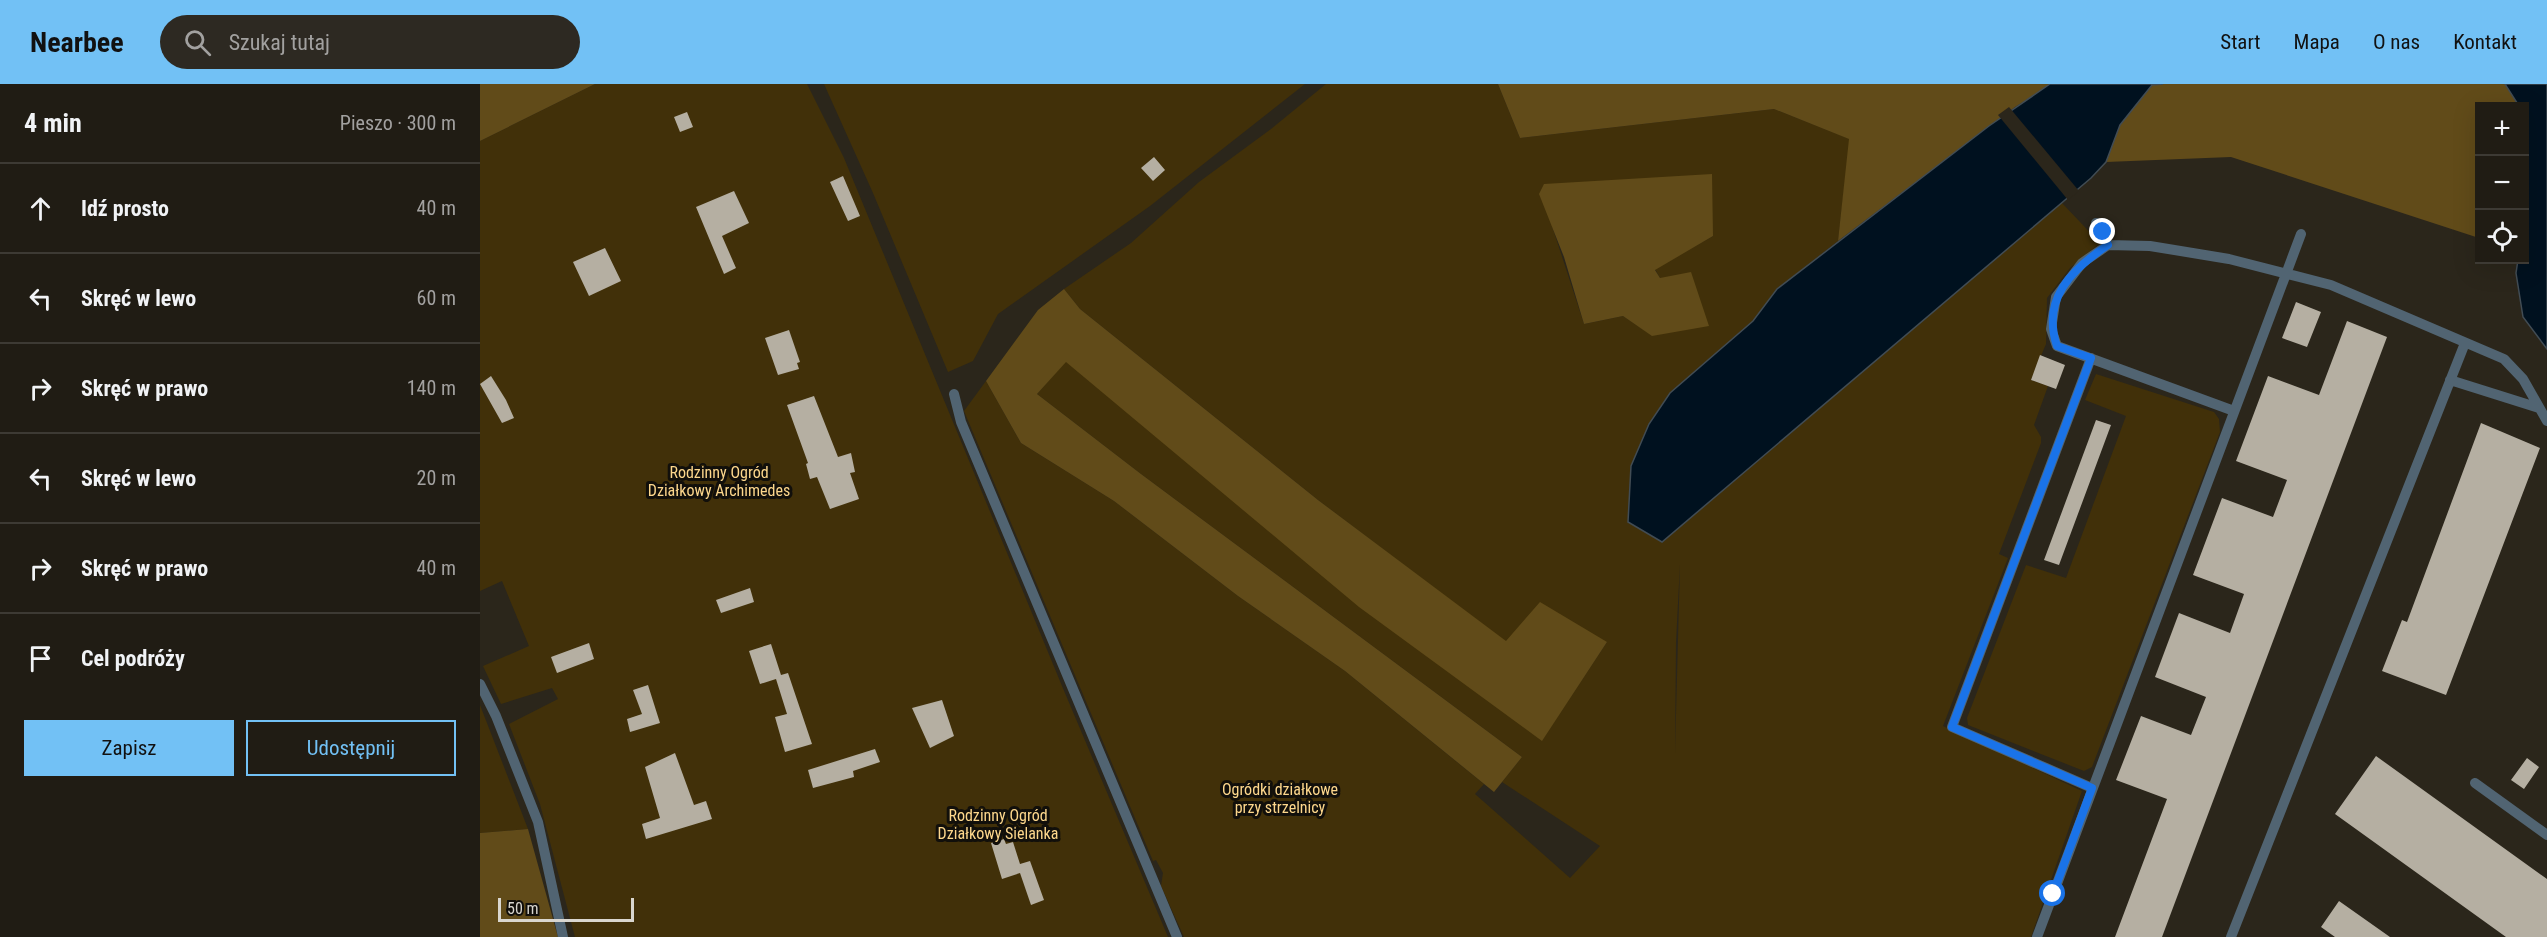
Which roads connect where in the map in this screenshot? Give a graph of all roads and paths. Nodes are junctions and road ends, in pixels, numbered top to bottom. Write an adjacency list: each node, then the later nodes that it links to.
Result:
1 (2096, 222): 3 (lane)
2 (2301, 234): 4 (lane)
3 (2108, 245): 4 (lane); 6 (lane)
4 (2287, 272): 5 (lane); 10 (lane)
5 (2464, 343): 7 (lane); 9 (lane)
6 (2091, 358): 10 (lane); 14 (lane)
7 (2450, 380): 9 (lane); 19 (lane)
8 (954, 394): 17 (lane)
9 (2539, 408): 11 (lane)
10 (2234, 411): 14 (lane)
11 (2547, 421)
12 (480, 684): 16 (lane)
13 (2475, 783): 15 (lane)
14 (2092, 788): 18 (lane)
15 (2547, 835)
16 (563, 937)
17 (1177, 937)
18 (2037, 937)
19 (2231, 937)

